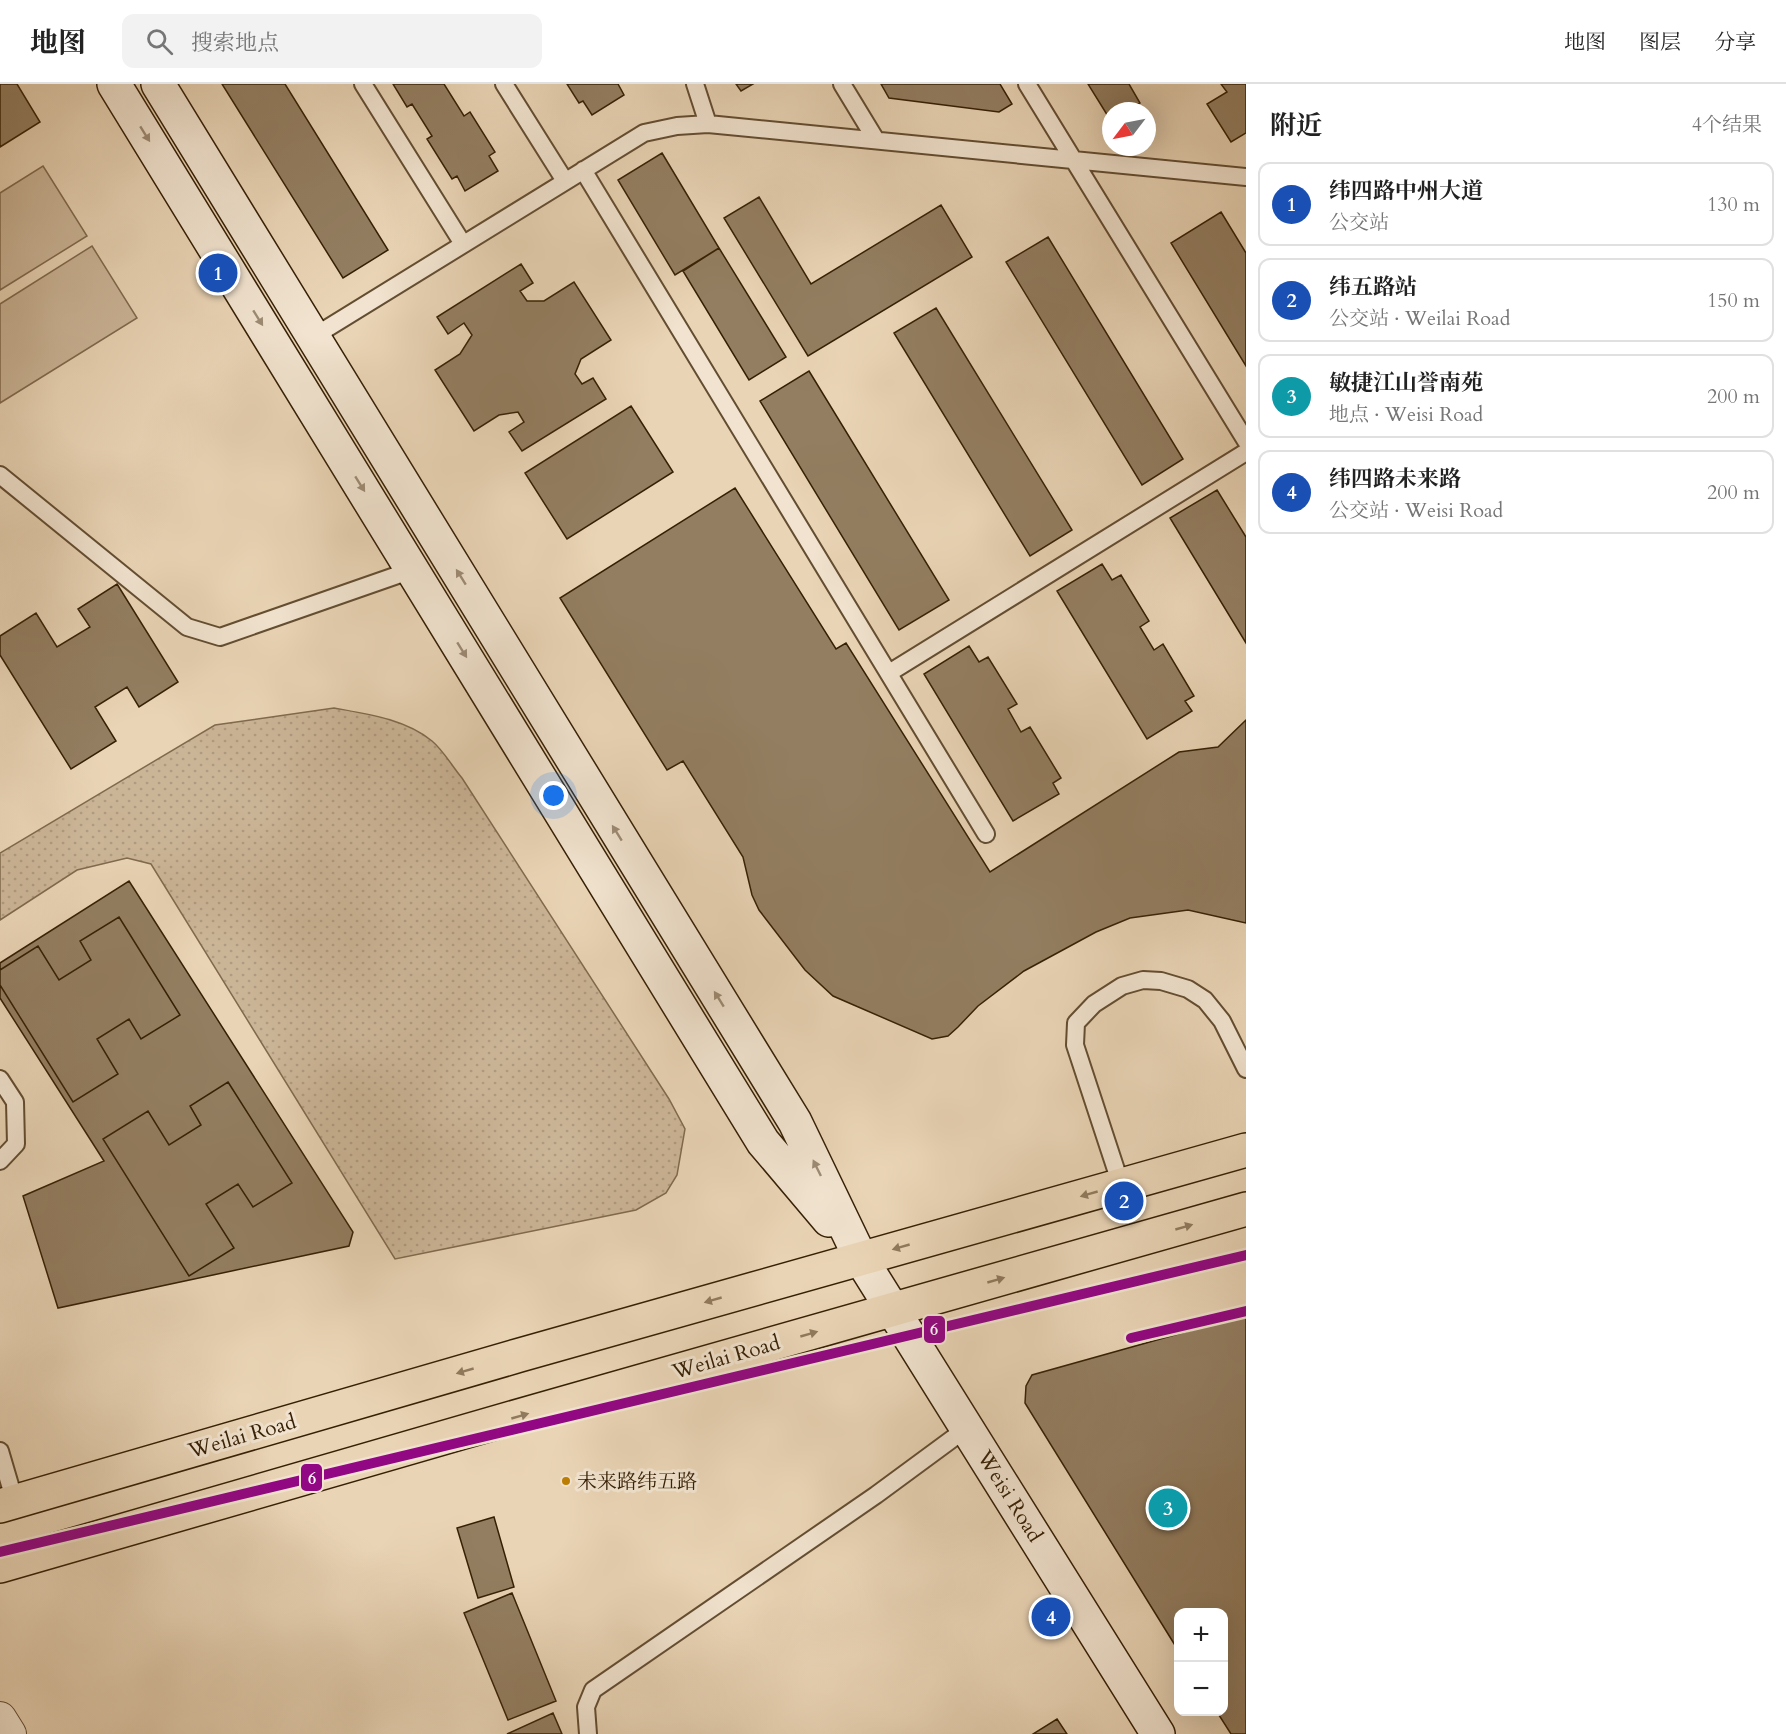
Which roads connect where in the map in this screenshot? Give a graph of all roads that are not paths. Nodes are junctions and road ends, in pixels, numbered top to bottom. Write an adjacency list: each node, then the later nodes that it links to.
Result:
1 (114, 84): 19 (street, one-way to 19)
2 (158, 84): 15 (street)
3 (363, 84): 14 (lane)
4 (504, 84): 13 (lane)
5 (694, 84): 8 (lane)
6 (842, 84): 9 (lane)
7 (1027, 84): 10 (lane)
8 (708, 124): 9 (lane); 11 (lane)
9 (876, 140): 10 (lane)
10 (1074, 160): 12 (lane); 16 (lane)
11 (583, 170): 13 (lane); 20 (lane)
12 (1246, 177)
13 (565, 181): 14 (lane)
14 (463, 244): 15 (lane)
15 (313, 337): 28 (street, one-way to 15)
16 (1246, 441)
17 (1246, 452): 20 (lane)
18 (0, 475): 19 (lane)
19 (412, 570): 28 (street, one-way to 28)
20 (888, 673): 21 (lane)
21 (986, 834)
22 (1246, 1069): 26 (lane)
23 (0, 1079): 25 (lane)
24 (1246, 1150): 26 (main road, Weilai Road)
25 (0, 1161)
26 (1121, 1185): 28 (main road, Weilai Road, one-way to 28)
27 (1246, 1209): 29 (main road, Weilai Road, one-way to 27)
28 (861, 1258): 29 (street, Weisi Road); 32 (main road, Weilai Road, one-way to 32)
29 (893, 1310): 30 (street, Weisi Road); 33 (main road, Weilai Road, one-way to 29)
30 (967, 1428): 36 (lane); 37 (street, Weisi Road)
31 (0, 1451): 32 (lane)
32 (7, 1504)
33 (0, 1566)
34 (0, 1718): 35 (street)
35 (10, 1734)
36 (588, 1734)
37 (1158, 1734)

